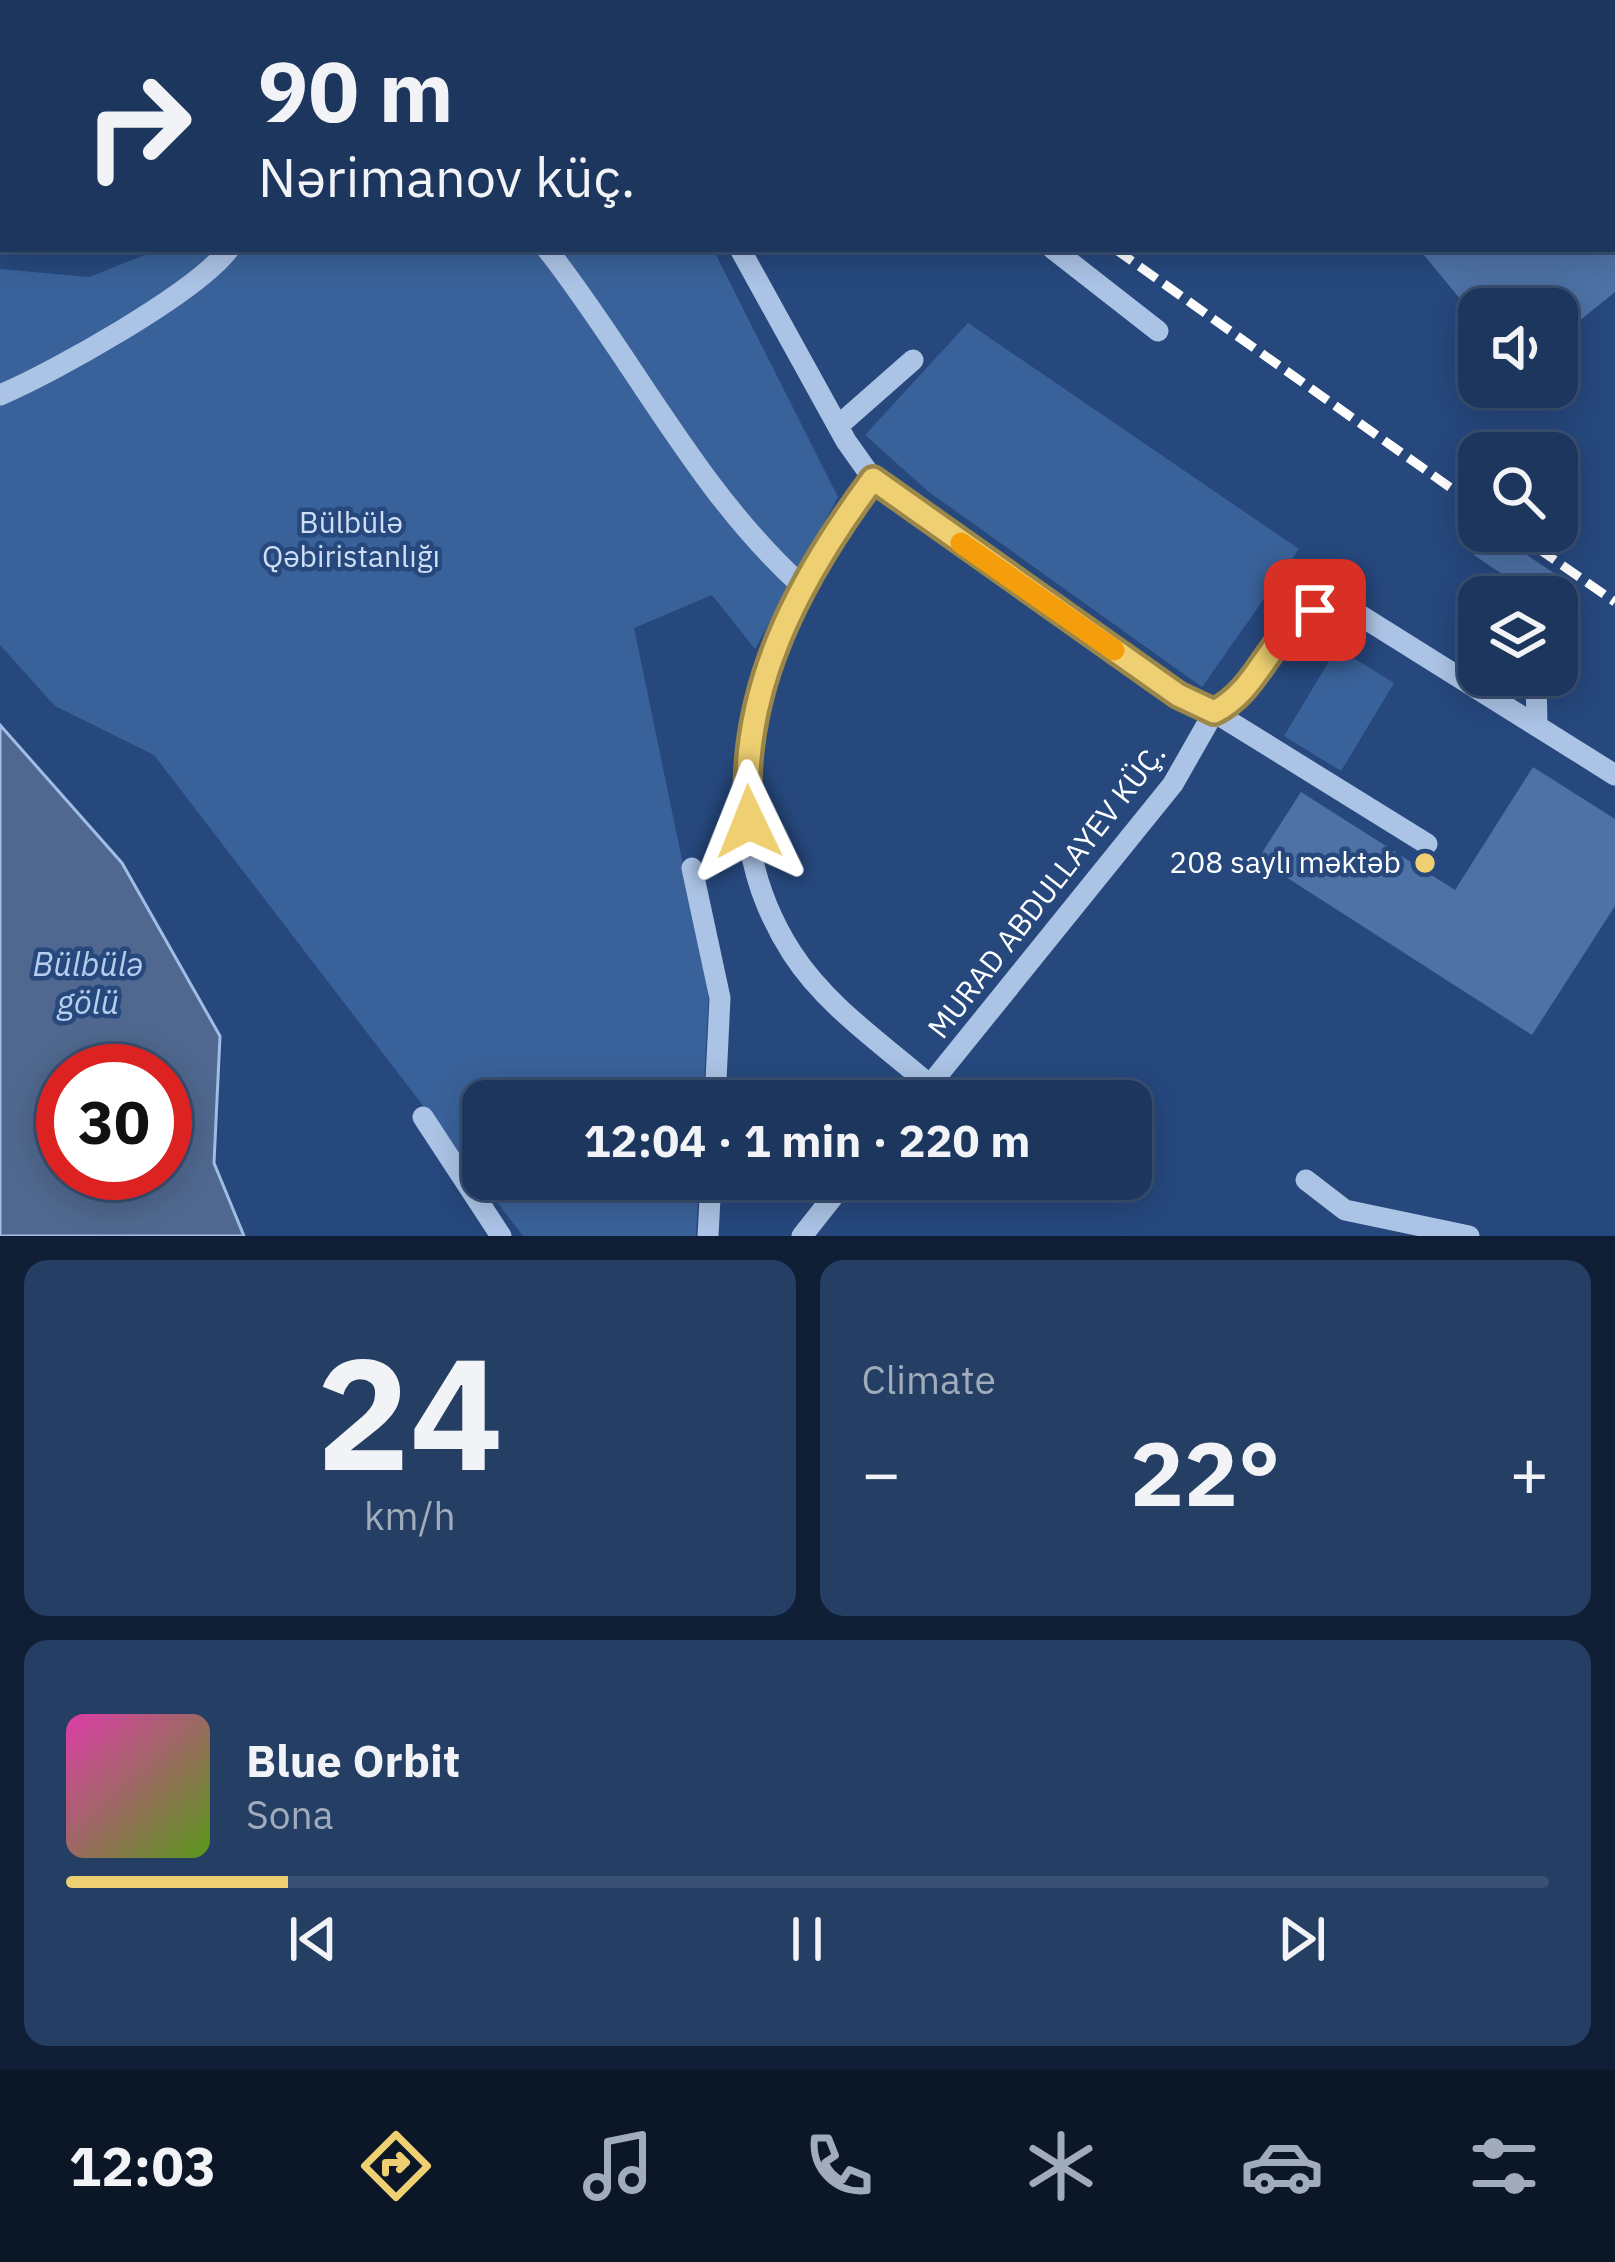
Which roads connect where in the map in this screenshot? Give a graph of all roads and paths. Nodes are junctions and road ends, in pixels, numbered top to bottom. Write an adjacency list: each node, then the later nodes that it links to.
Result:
1 (226, 252): 7 (street)
2 (549, 252): 10 (street)
3 (742, 252): 8 (street)
4 (1056, 252): 5 (street)
5 (1158, 331)
6 (913, 361): 8 (street)
7 (0, 394)
8 (838, 426): 9 (street)
9 (873, 479): 10 (street); 12 (street)
10 (802, 586): 18 (street)
11 (1536, 696): 13 (street)
12 (1214, 712): 13 (street, MURAD ABDULLAYEV KÜÇ.); 15 (street); 19 (street, MURAD ABDULLAYEV KÜÇ.)
13 (1537, 726): 14 (street, MURAD ABDULLAYEV KÜÇ.)
14 (1615, 776)
15 (1427, 844)
16 (692, 868): 17 (street)
17 (716, 1080)
18 (911, 1080)
19 (934, 1080)
20 (423, 1117): 24 (street)
21 (1306, 1180): 27 (street)
22 (710, 1200): 25 (street)
23 (830, 1200): 26 (street)
24 (500, 1236)
25 (709, 1236)
26 (802, 1236)
27 (1467, 1236)

